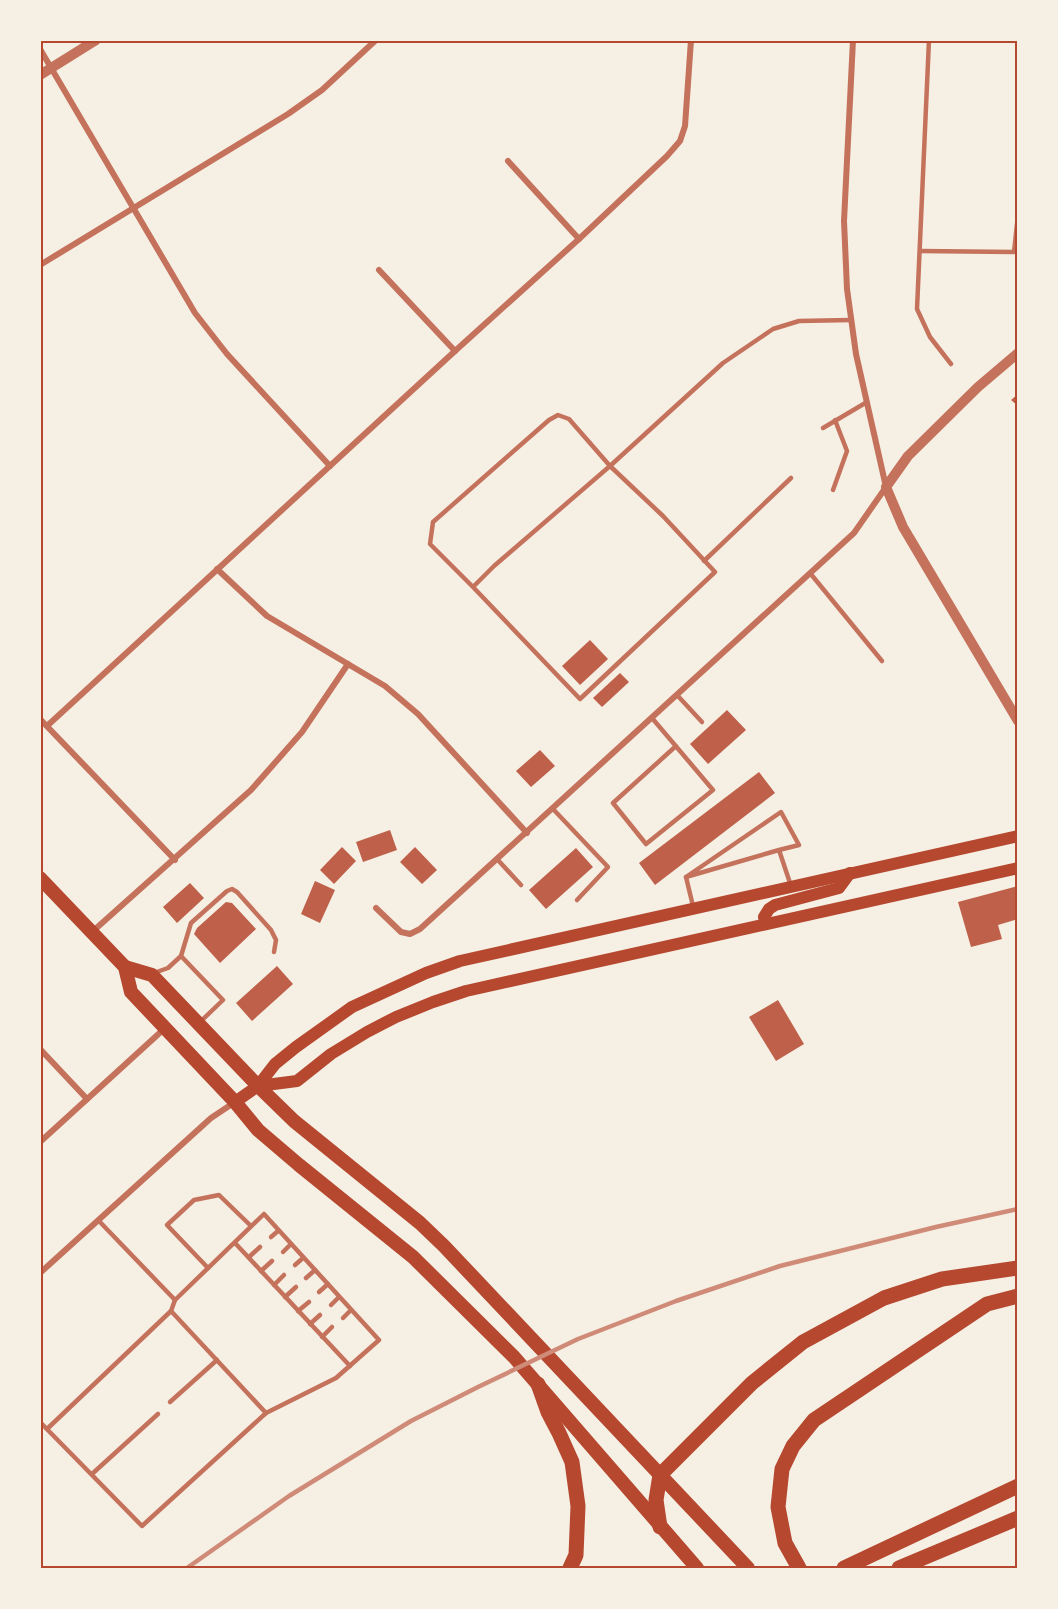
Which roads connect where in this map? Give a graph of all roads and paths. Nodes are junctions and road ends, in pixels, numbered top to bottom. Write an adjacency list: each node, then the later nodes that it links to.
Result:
1 (96, 40): 7 (street)
2 (376, 40): 10 (street)
3 (691, 40): 12 (street)
4 (853, 40): 16 (street)
5 (929, 40): 13 (lane)
6 (40, 49): 7 (street)
7 (52, 68): 8 (street); 10 (street)
8 (40, 75)
9 (508, 161): 12 (street)
10 (133, 208): 14 (street); 23 (street)
11 (1017, 215): 13 (lane)
12 (579, 239): 17 (street)
13 (920, 251): 19 (lane)
14 (40, 265)
15 (380, 270): 17 (street)
16 (851, 320): 20 (street); 24 (lane)
17 (454, 351): 23 (street)
18 (1017, 353): 26 (street)
19 (951, 364)
20 (867, 402): 21 (lane); 26 (street)
21 (835, 420): 22 (lane); 27 (lane)
22 (823, 428)
23 (330, 466): 29 (street)
24 (610, 466): 28 (lane); 31 (lane); 31 (lane)
25 (791, 478): 28 (lane)
26 (886, 487): 30 (street); 37 (street)
27 (833, 490)
28 (704, 561): 31 (lane)
29 (217, 570): 33 (street); 39 (street)
30 (810, 573): 32 (lane); 34 (street)
31 (473, 587)
32 (882, 660)
33 (348, 664): 42 (street); 46 (street)
34 (677, 696): 35 (street); 38 (lane)
35 (652, 718): 40 (lane); 41 (street)
36 (40, 719): 39 (street)
37 (1017, 721)
38 (702, 722)
39 (47, 726): 46 (street)
40 (676, 746): 40 (lane)
41 (553, 809): 42 (street); 53 (lane)
42 (527, 833): 45 (street)
43 (1017, 836): 48 (main road)
44 (779, 850): 49 (lane); 49 (lane); 52 (lane)
45 (497, 859): 51 (lane); 54 (street)
46 (175, 860): 57 (street)
47 (1017, 868): 56 (main road)
48 (850, 873): 52 (main road); 56 (main road)
49 (686, 877): 55 (lane)
50 (40, 878): 57 (main road)
51 (521, 885)
52 (791, 886): 55 (main road)
53 (577, 900)
54 (376, 908)
55 (693, 908): 65 (main road)
56 (766, 924): 65 (main road)
57 (92, 932): 60 (main road)
58 (274, 952): 59 (lane)
59 (181, 956): 61 (lane); 62 (lane)
60 (125, 967): 61 (main road); 63 (main road)
61 (152, 975): 62 (main road)
62 (198, 1023): 65 (main road)
63 (164, 1028): 66 (street); 67 (main road)
64 (40, 1049): 66 (street)
65 (258, 1086): 67 (main road); 115 (main road)
66 (87, 1099): 68 (street)
67 (235, 1102): 69 (street); 108 (main road)
68 (40, 1142)
69 (99, 1221): 85 (street); 95 (lane)
70 (251, 1226): 71 (lane); 73 (lane); 81 (lane)
71 (278, 1231): 72 (lane); 74 (lane)
72 (271, 1237)
73 (234, 1243): 77 (lane); 81 (lane)
74 (291, 1244): 76 (lane); 78 (lane)
75 (260, 1247): 77 (lane)
76 (283, 1252)
77 (249, 1257): 84 (lane)
78 (303, 1258): 80 (lane); 83 (lane)
79 (272, 1261): 84 (lane)
80 (295, 1265)
81 (208, 1268): 95 (lane)
82 (1017, 1268): 115 (highway)
83 (315, 1270): 87 (lane); 88 (lane)
84 (261, 1271): 89 (lane)
85 (40, 1273)
86 (284, 1275): 89 (lane)
87 (306, 1278)
88 (328, 1284): 91 (lane); 94 (lane)
89 (274, 1285): 93 (lane)
90 (296, 1287): 93 (lane)
91 (319, 1292)
92 (1017, 1296): 122 (highway)
93 (285, 1297): 100 (lane)
94 (339, 1297): 97 (lane); 98 (lane)
95 (175, 1300): 99 (lane)
96 (309, 1302): 100 (lane)
97 (331, 1305)
98 (351, 1310): 102 (lane); 107 (lane)
99 (171, 1311): 106 (lane); 113 (lane)
100 (298, 1311): 103 (lane)
101 (320, 1315): 103 (lane)
102 (343, 1318)
103 (310, 1324): 105 (lane)
104 (332, 1327): 105 (lane)
105 (322, 1337): 107 (lane)
106 (217, 1360): 109 (lane); 110 (lane)
107 (350, 1366): 110 (lane)
108 (538, 1384): 118 (main road); 119 (highway)
109 (170, 1402)
110 (266, 1413): 114 (lane)
111 (158, 1414): 114 (lane)
112 (40, 1422): 113 (lane)
113 (47, 1429): 114 (lane)
114 (92, 1474)
115 (660, 1475): 118 (highway); 121 (main road)
116 (1017, 1486): 123 (highway)
117 (1017, 1518): 124 (highway)
118 (660, 1527): 120 (main road)
119 (570, 1569)
120 (697, 1569)
121 (748, 1569)
122 (799, 1569)
123 (844, 1569)
124 (899, 1569)

